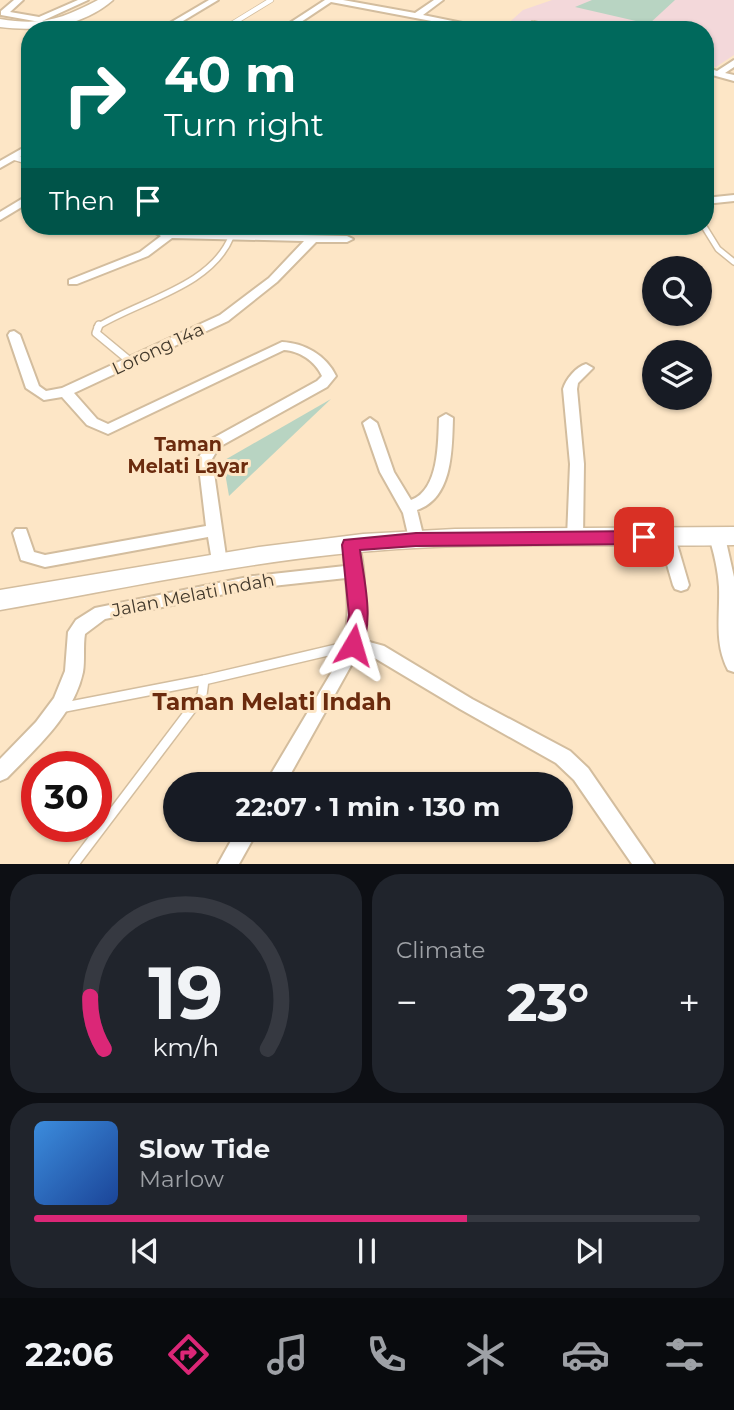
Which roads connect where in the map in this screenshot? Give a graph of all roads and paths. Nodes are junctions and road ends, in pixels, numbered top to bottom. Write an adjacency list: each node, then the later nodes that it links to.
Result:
1 (19, 0): 2 (street)
2 (84, 0)
3 (107, 0): 9 (street)
4 (214, 0): 10 (street)
5 (271, 0): 11 (lane)
6 (330, 0): 8 (street); 12 (street)
7 (439, 0): 8 (street)
8 (418, 15): 13 (street)
9 (66, 21)
10 (178, 21)
11 (237, 21)
12 (298, 21)
13 (448, 21)
14 (0, 23): 15 (street)
15 (21, 27)
16 (734, 63): 18 (street)
17 (714, 73): 18 (street)
18 (719, 74): 19 (street)
19 (734, 78)
20 (21, 152): 21 (street)
21 (13, 157): 22 (lane); 23 (street)
22 (21, 159)
23 (0, 165)
24 (734, 198): 25 (street)
25 (714, 200)
26 (21, 203): 27 (street)
27 (0, 217)
28 (169, 235): 30 (street); 34 (street)
29 (709, 235): 33 (lane)
30 (231, 237): 31 (street); 36 (lane)
31 (313, 239): 32 (street); 36 (street, Lorong 14a)
32 (347, 239)
33 (734, 262)
34 (73, 282)
35 (14, 335): 38 (street)
36 (131, 362): 38 (street, Lorong 14a)
37 (586, 368): 45 (street)
38 (65, 392): 42 (street)
39 (446, 418): 41 (street)
40 (370, 423): 41 (street)
41 (408, 507): 46 (street)
42 (213, 530): 43 (street); 49 (street)
43 (21, 533)
44 (667, 537): 45 (street); 47 (street); 51 (street)
45 (575, 538): 46 (street)
46 (416, 539): 48 (street)
47 (726, 542): 54 (street)
48 (351, 545): 49 (street); 50 (street)
49 (219, 563): 52 (street)
50 (354, 571): 53 (street); 56 (street, Jalan Melati Indah)
51 (681, 585)
52 (0, 600)
53 (353, 645): 55 (lane); 58 (street); 62 (street)
54 (734, 665)
55 (204, 680): 56 (lane); 60 (lane)
56 (58, 709): 57 (street, Jalan Melati Indah)
57 (0, 772)
58 (282, 772)
59 (241, 842): 61 (street)
60 (74, 864)
61 (228, 864)
62 (644, 864)

